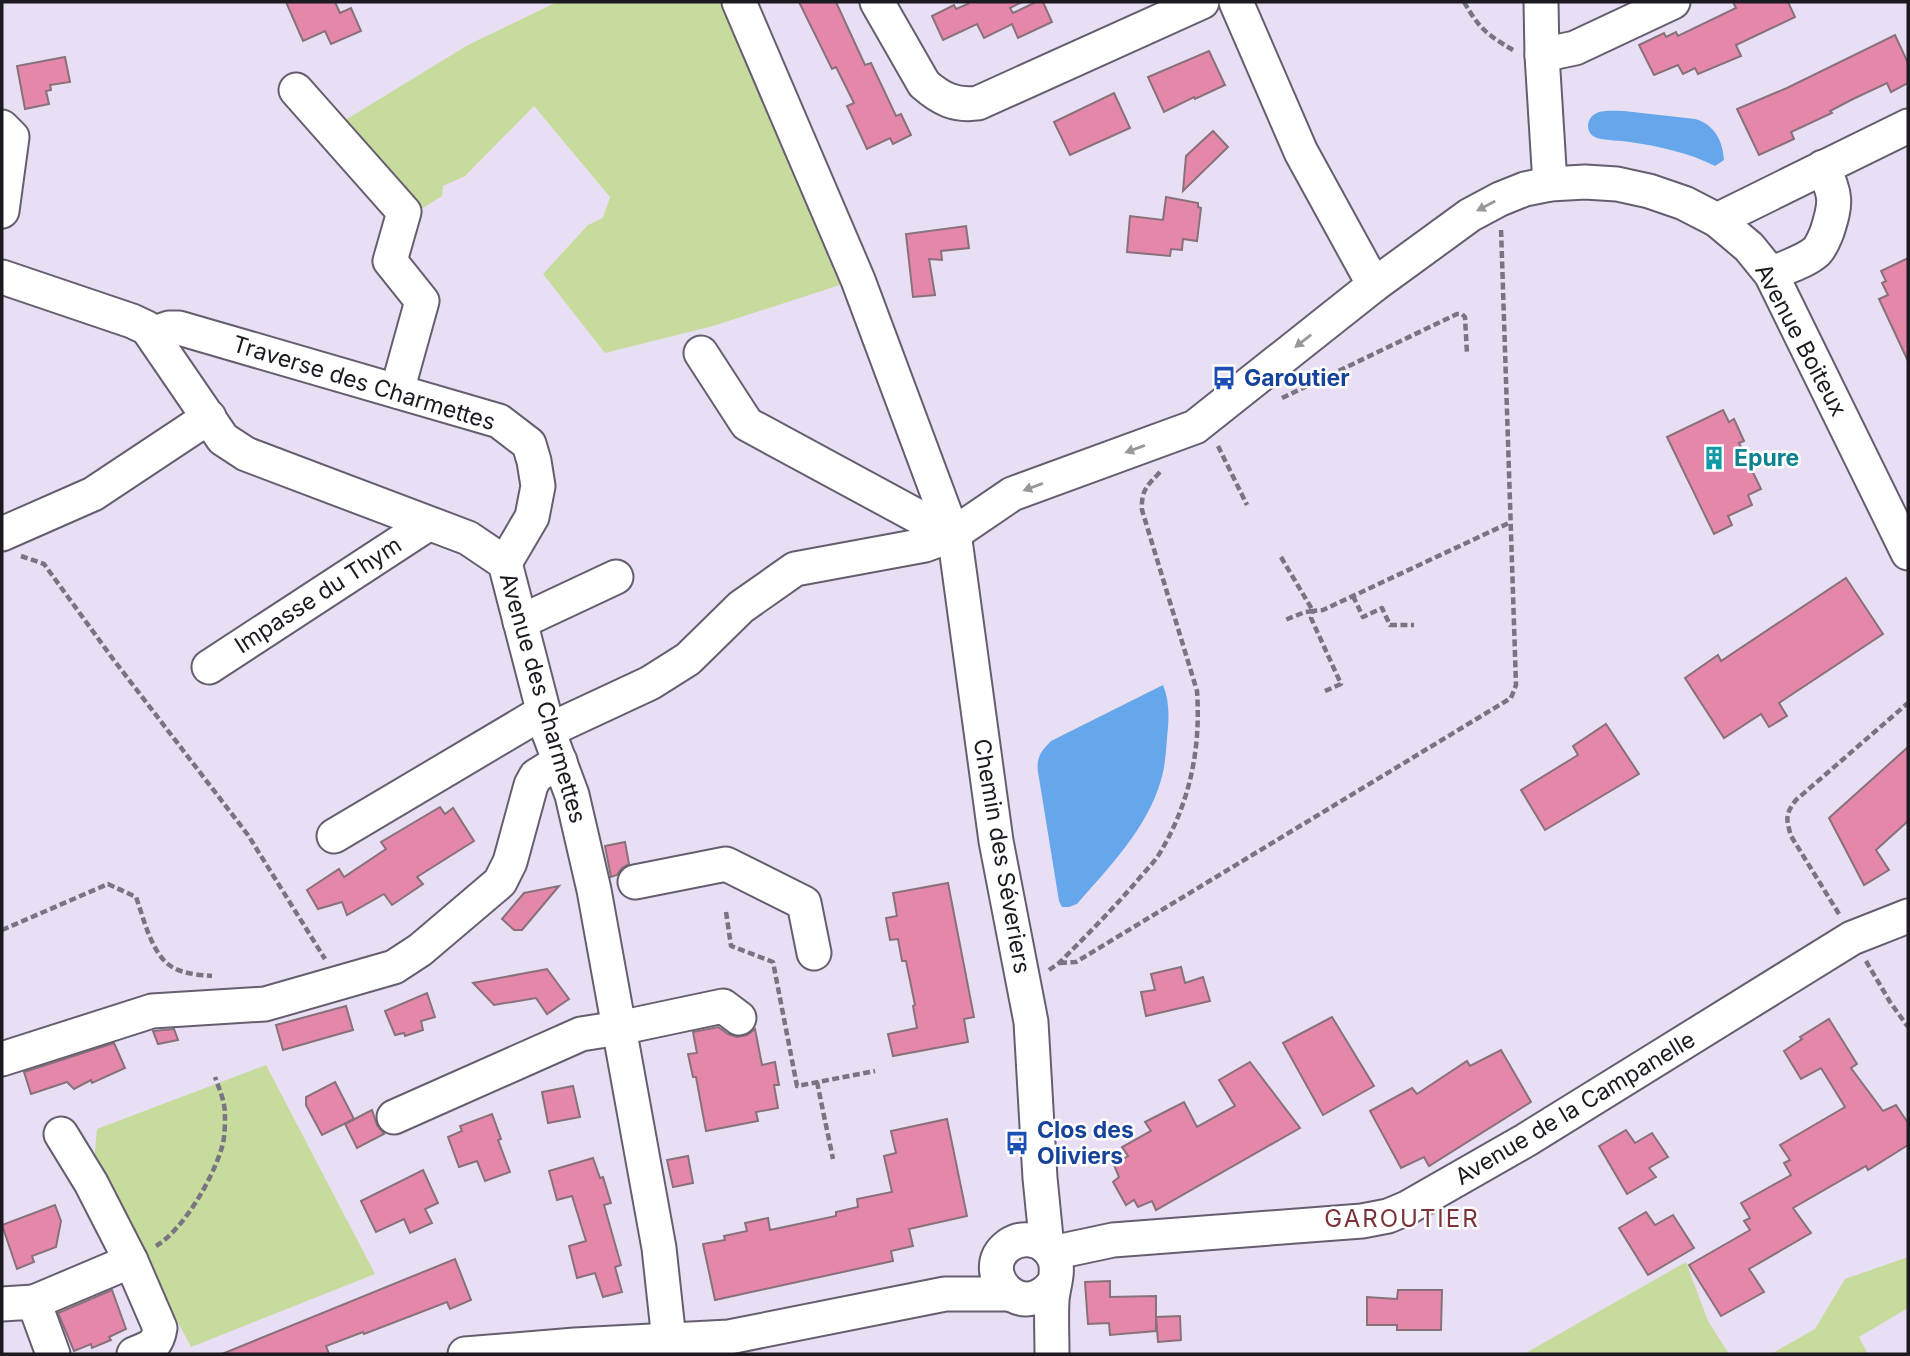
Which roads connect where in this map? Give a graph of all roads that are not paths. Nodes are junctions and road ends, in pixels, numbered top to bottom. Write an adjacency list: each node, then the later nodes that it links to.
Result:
1 (739, 2): 23 (street, Chemin des Séveriers)
2 (877, 2): 3 (street)
3 (1202, 2)
4 (1237, 2): 17 (street)
5 (1541, 2): 7 (street)
6 (1673, 2): 7 (street)
7 (1542, 55): 12 (street)
8 (296, 90): 20 (street)
9 (1908, 126): 11 (street)
10 (2, 127): 13 (street)
11 (1823, 167): 14 (street); 15 (street)
12 (1550, 184): 14 (street, Avenue Boiteux); 17 (street, Avenue Boiteux, one-way to 17)
13 (2, 211)
14 (1717, 220): 15 (street, Avenue Boiteux)
15 (1771, 274): 25 (street, Avenue Boiteux)
16 (2, 277): 18 (street, Avenue des Charmettes)
17 (1374, 285): 23 (street, Avenue Boiteux, one-way to 23)
18 (152, 334): 20 (street, Traverse des Charmettes); 21 (street, Avenue des Charmettes)
19 (701, 353): 23 (street)
20 (397, 391): 26 (street, Traverse des Charmettes)
21 (209, 417): 22 (street, Avenue des Charmettes); 24 (street)
22 (428, 524): 26 (street, Avenue des Charmettes); 29 (street, Impasse du Thym)
23 (952, 534): 30 (street, Avenue Boiteux); 40 (street, Chemin des Séveriers)
24 (6, 547)
25 (1908, 553)
26 (505, 563): 28 (street, Avenue des Charmettes)
27 (616, 577): 28 (street)
28 (520, 622): 30 (street, Avenue des Charmettes)
29 (209, 667)
30 (551, 735): 31 (street); 36 (street, Avenue des Charmettes); 37 (street)
31 (334, 836)
32 (635, 882): 34 (street)
33 (1908, 916): 43 (street, Avenue de la Campanelle)
34 (814, 953)
35 (739, 1018): 36 (street)
36 (619, 1028): 38 (street); 47 (street, Avenue des Charmettes)
37 (2, 1059)
38 (394, 1117)
39 (61, 1135): 42 (street)
40 (1040, 1178): 41 (street, Chemin des Séveriers); 43 (street, Chemin des Séveriers)
41 (1005, 1251): 43 (street); 44 (street); 45 (street, Chemin des Séveriers)
42 (131, 1261): 46 (street); 49 (street)
43 (1051, 1262): 45 (street); 51 (street, Chemin des Séveriers)
44 (945, 1294): 45 (street); 47 (street)
45 (1015, 1296): 51 (street, Chemin des Séveriers)
46 (18, 1303): 48 (street)
47 (669, 1340): 50 (street)
48 (53, 1354)
49 (134, 1354)
50 (465, 1354)
51 (1050, 1354)

